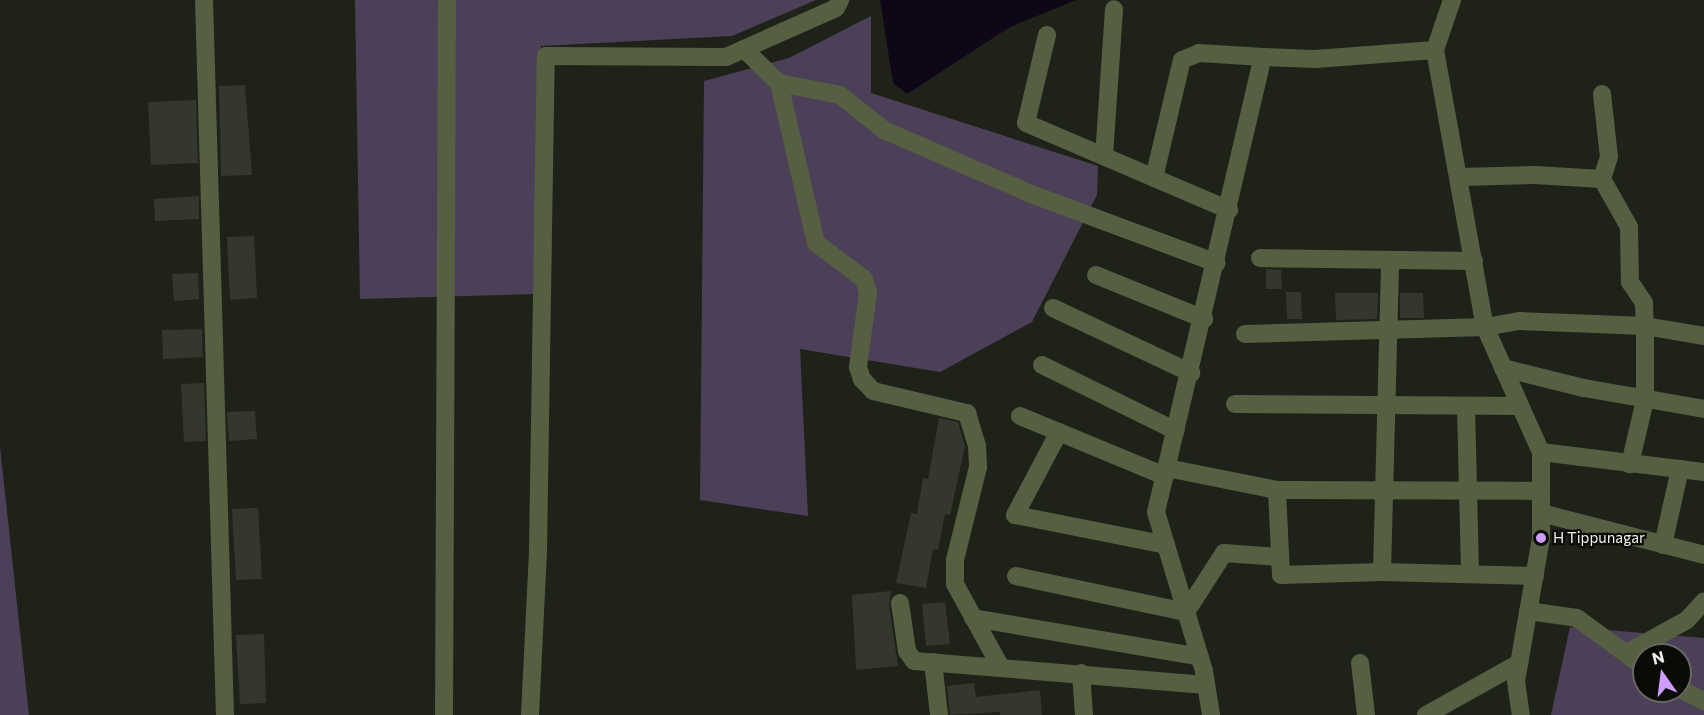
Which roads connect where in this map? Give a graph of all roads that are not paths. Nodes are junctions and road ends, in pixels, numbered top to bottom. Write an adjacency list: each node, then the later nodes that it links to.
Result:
1 (204, 0): 73 (street)
2 (447, 0): 74 (street)
3 (840, 0): 7 (street)
4 (1452, 0): 8 (street)
5 (1114, 9): 12 (street)
6 (1047, 35): 12 (street)
7 (744, 49): 10 (street); 75 (street)
8 (1435, 50): 9 (street); 13 (street)
9 (1263, 57): 14 (street); 16 (street)
10 (779, 83): 20 (street); 63 (street)
11 (1602, 94): 15 (street)
12 (1104, 156): 14 (street)
13 (1460, 177): 15 (street); 19 (street)
14 (1154, 178): 16 (street)
15 (1602, 179): 24 (street)
16 (1229, 210): 20 (street)
17 (1260, 258): 18 (street)
18 (1390, 260): 19 (street); 26 (street)
19 (1474, 261): 25 (street)
20 (1217, 263): 23 (street)
21 (1096, 275): 23 (street)
22 (1053, 308): 31 (street)
23 (1204, 319): 31 (street)
24 (1645, 326): 25 (street); 28 (street); 32 (street)
25 (1485, 327): 26 (street); 30 (street)
26 (1388, 332): 27 (street); 36 (street)
27 (1245, 334)
28 (1704, 336)
29 (1042, 365): 39 (street)
30 (1503, 368): 32 (street); 34 (street)
31 (1191, 373): 39 (street)
32 (1645, 400): 37 (street); 42 (street)
33 (1235, 404): 36 (street)
34 (1520, 406): 35 (street); 41 (street)
35 (1466, 407): 36 (street); 48 (street)
36 (1386, 408): 47 (street)
37 (1704, 409)
38 (1020, 416): 40 (street)
39 (1176, 431): 44 (street)
40 (1059, 432): 44 (street); 51 (street)
41 (1541, 452): 42 (street); 49 (street)
42 (1630, 464): 43 (street)
43 (1680, 469): 45 (street); 52 (street)
44 (1166, 472): 46 (street); 51 (street)
45 (1704, 472)
46 (1277, 490): 47 (street); 54 (street)
47 (1384, 490): 48 (street); 55 (street)
48 (1468, 491): 49 (street); 56 (street)
49 (1541, 491): 50 (street)
50 (1541, 513): 52 (street); 58 (street)
51 (1166, 545): 62 (street)
52 (1663, 545): 53 (street)
53 (1704, 555)
54 (1280, 557): 55 (street); 62 (street)
55 (1382, 572): 56 (street)
56 (1470, 574): 58 (street)
57 (1016, 576): 62 (street)
58 (1535, 576): 61 (street)
59 (1704, 601): 64 (street)
60 (900, 603): 67 (street)
61 (1528, 611): 64 (street); 69 (street)
62 (1186, 612): 65 (street)
63 (973, 618): 65 (street); 70 (street)
64 (1627, 653): 66 (street)
65 (1200, 657): 72 (street)
66 (1632, 657)
67 (933, 662): 70 (street); 76 (street)
68 (1360, 663): 79 (street)
69 (1519, 663): 80 (street); 81 (street)
70 (1000, 666): 71 (street)
71 (1081, 673): 72 (street); 77 (street)
72 (1206, 685): 78 (street)
73 (225, 715)
74 (444, 715)
75 (530, 715)
76 (939, 715)
77 (1084, 715)
78 (1211, 715)
79 (1366, 715)
80 (1426, 715)
81 (1521, 715)

